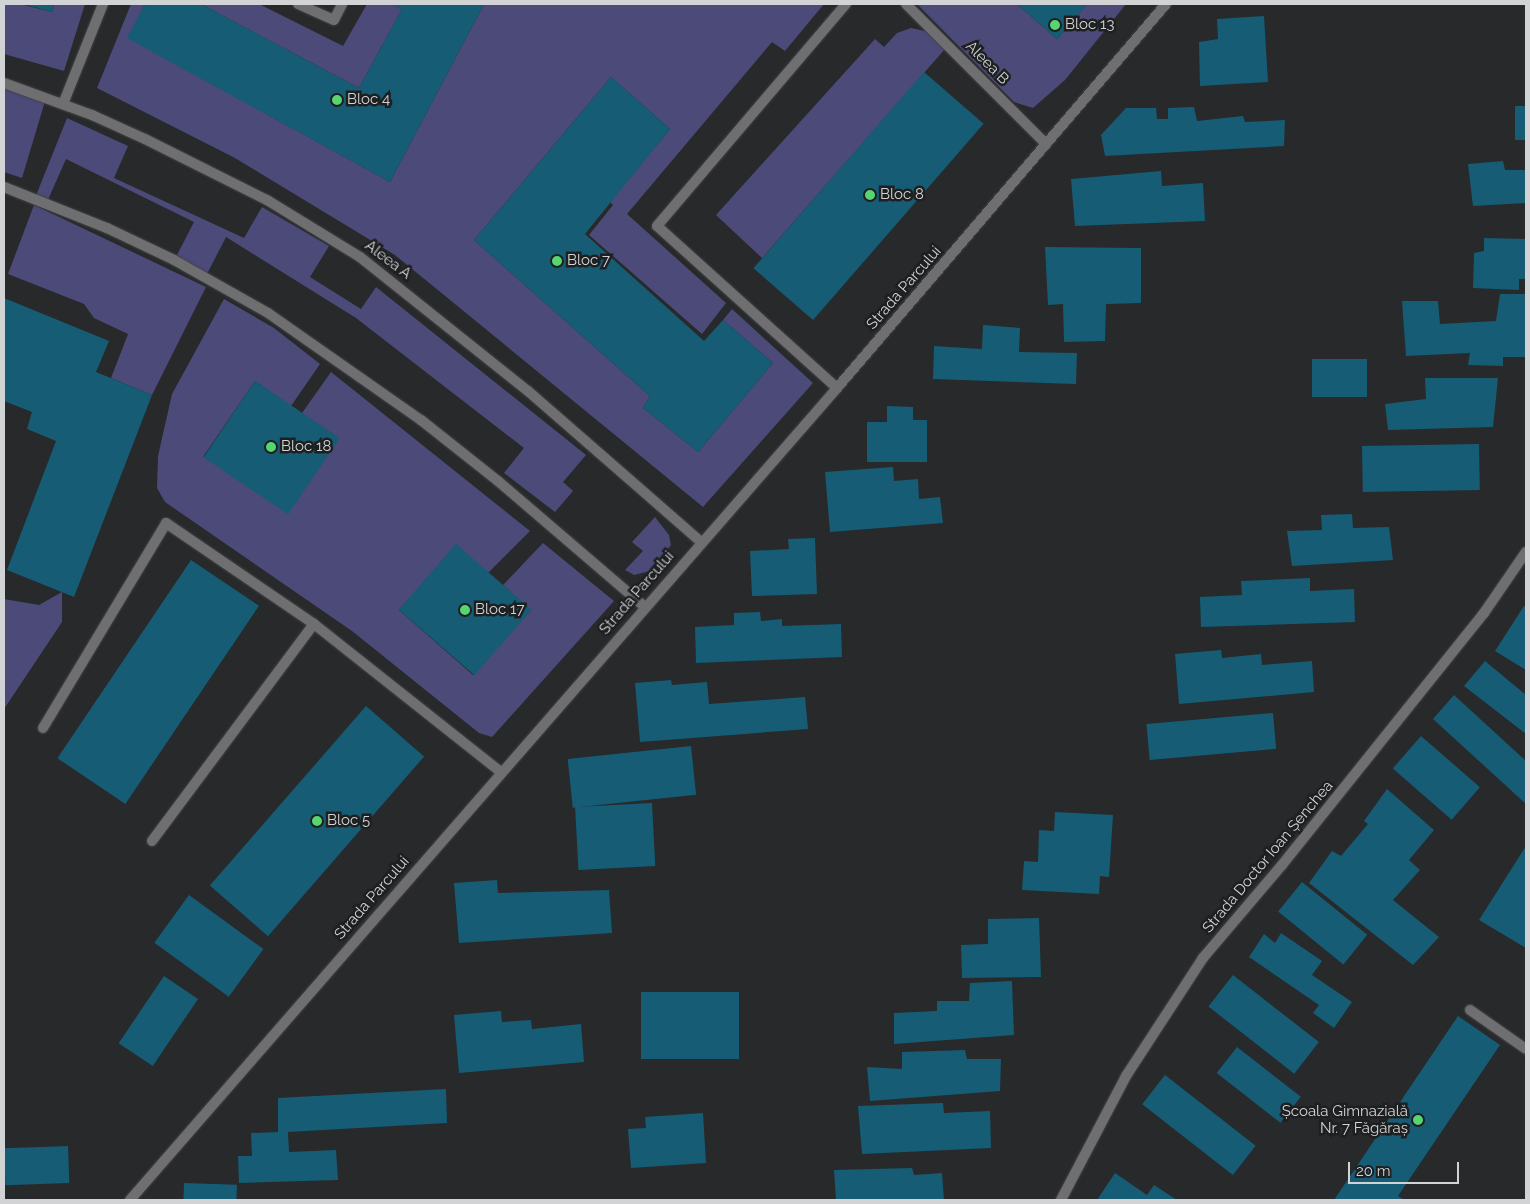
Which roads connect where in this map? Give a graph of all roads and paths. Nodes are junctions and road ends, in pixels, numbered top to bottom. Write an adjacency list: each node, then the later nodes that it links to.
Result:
1 (103, 4): 8 (street)
2 (298, 4): 3 (street)
3 (342, 4)
4 (846, 4): 11 (street)
5 (906, 4): 9 (street, Aleea B)
6 (1166, 4): 9 (street, Strada Parcului)
7 (4, 83): 8 (street, Aleea A)
8 (63, 104): 12 (street, Aleea A)
9 (1046, 144): 11 (street, Strada Parcului)
10 (4, 187): 14 (street)
11 (837, 388): 12 (street, Strada Parcului)
12 (701, 542): 14 (street, Strada Parcului)
13 (1526, 552): 22 (street, Strada Doctor Ioan Șenchea)
14 (645, 607): 17 (street, Strada Parcului)
15 (314, 624): 16 (street); 17 (street); 18 (street)
16 (43, 728)
17 (501, 772): 21 (street, Strada Parcului)
18 (152, 841)
19 (1470, 1010): 20 (street)
20 (1526, 1049)
21 (130, 1200)
22 (1061, 1200)

